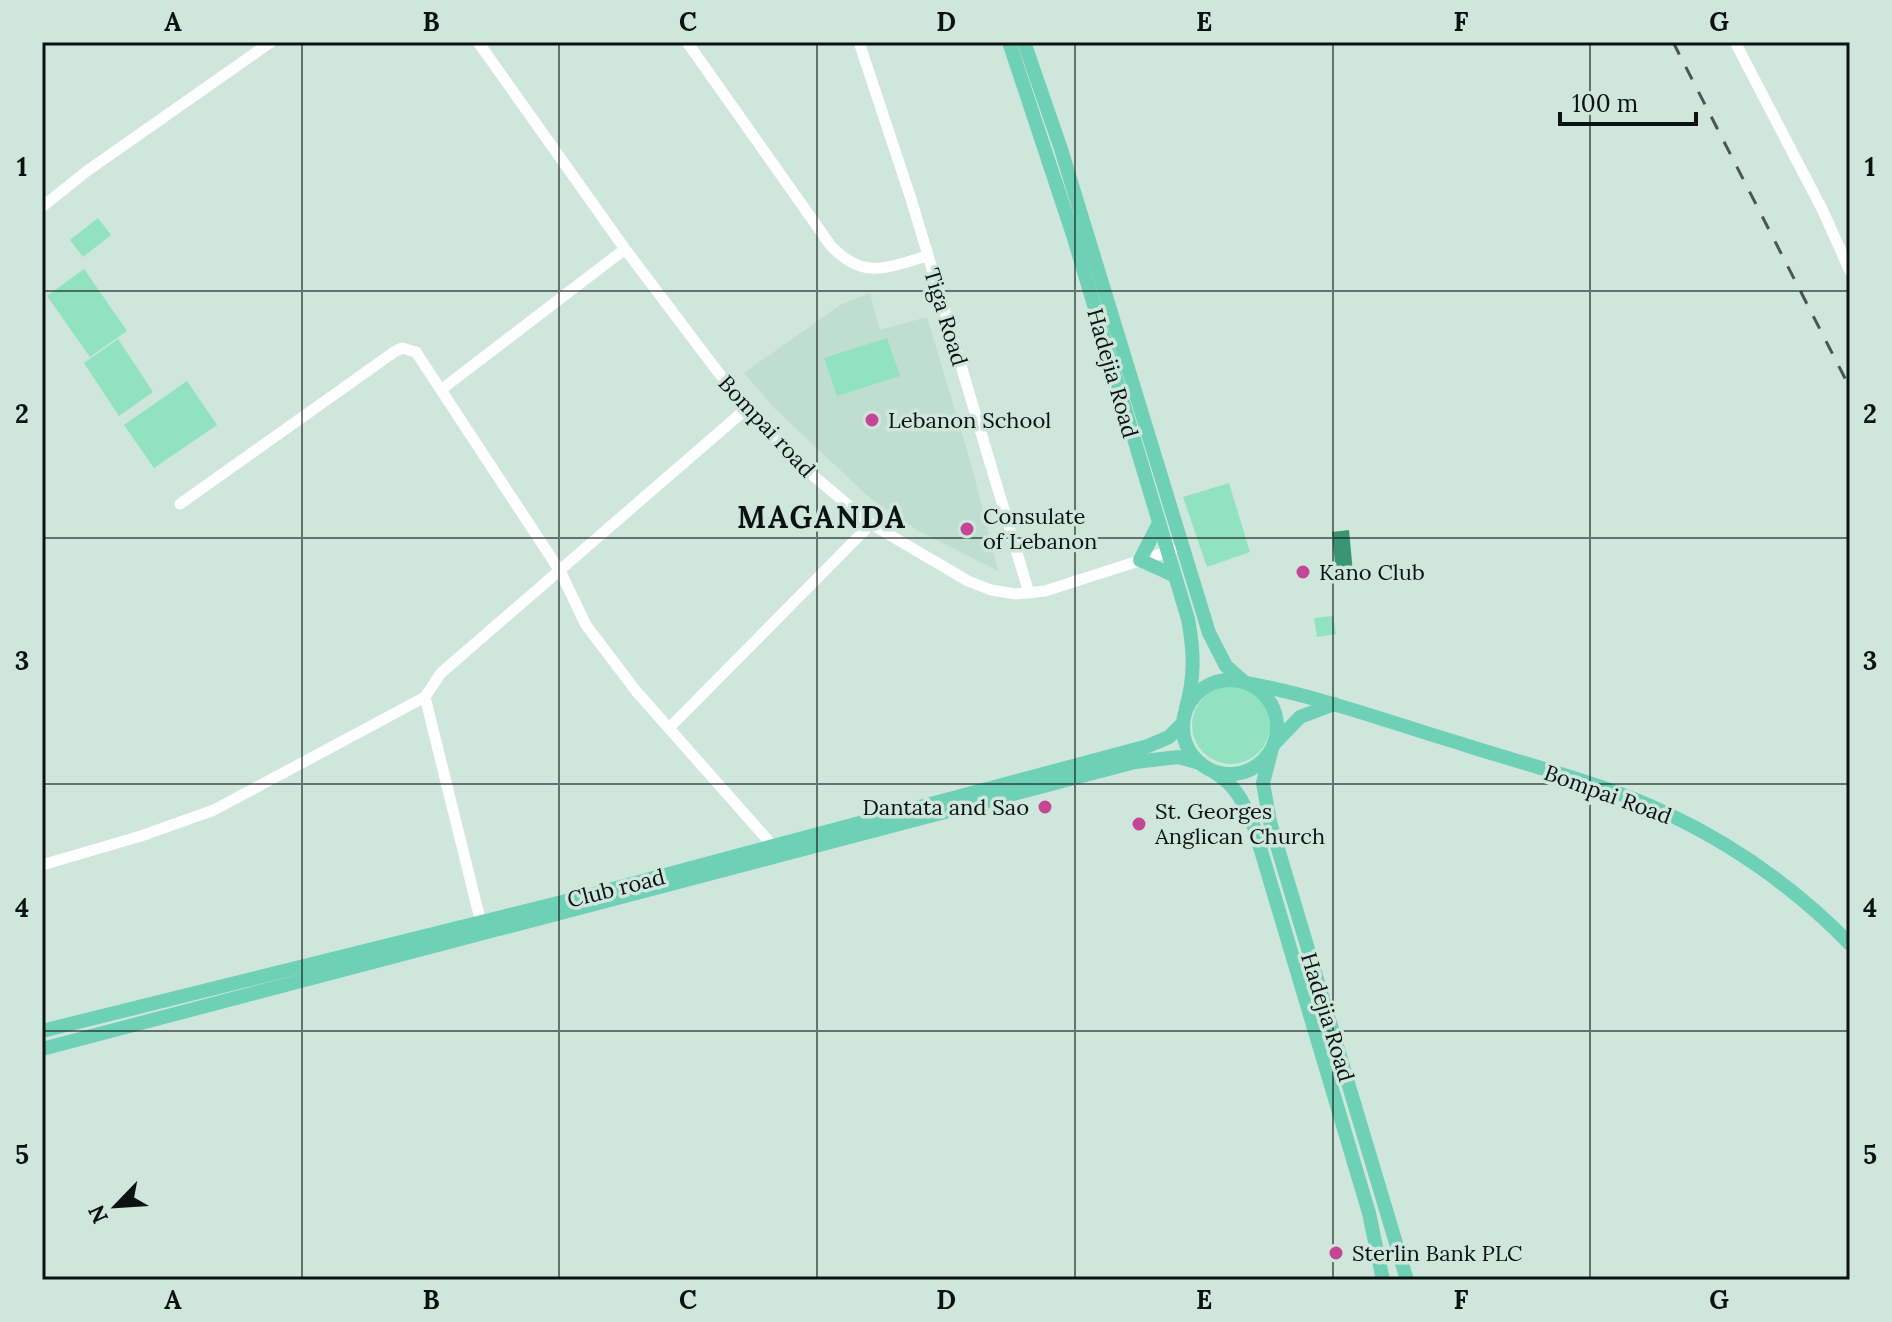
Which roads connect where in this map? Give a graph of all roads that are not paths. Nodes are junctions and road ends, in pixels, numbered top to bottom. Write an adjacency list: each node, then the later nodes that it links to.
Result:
1 (271, 42): 8 (street)
2 (478, 42): 9 (street, Bompai road)
3 (687, 42): 10 (street)
4 (859, 42): 10 (street, Tiga Road)
5 (1009, 42): 16 (main road, Hadejia Road)
6 (1024, 42): 17 (main road, Hadejia Road)
7 (1735, 42): 11 (street)
8 (42, 207)
9 (625, 249): 12 (street); 13 (street, Bompai road)
10 (928, 256): 22 (street, Tiga Road)
11 (1850, 271)
12 (442, 389): 14 (street); 20 (street)
13 (746, 409): 15 (street, Bompai road); 20 (street)
14 (180, 504)
15 (871, 524): 22 (street, Bompai road); 28 (street)
16 (1158, 525): 18 (main road, Hadejia Road); 19 (main road)
17 (1184, 547): 18 (street, Bompai road); 23 (main road, Hadejia Road)
18 (1166, 552): 19 (street, Bompai road); 21 (main road, Hadejia Road)
19 (1140, 560): 21 (main road); 22 (street, Bompai road)
20 (560, 571): 24 (street); 28 (street)
21 (1173, 575): 26 (main road, Hadejia Road)
22 (1029, 593)
23 (1248, 682): 25 (main road, Bompai Road); 26 (main road); 29 (main road)
24 (425, 697): 34 (street); 35 (street)
25 (1334, 704): 29 (main road); 36 (main road, Bompai Road)
26 (1186, 708): 27 (main road)
27 (1182, 724): 30 (main road); 32 (main road, Club road)
28 (669, 728): 33 (street)
29 (1273, 748): 31 (main road); 39 (main road, Hadejia Road)
30 (1200, 763): 31 (main road); 32 (main road)
31 (1214, 772): 39 (main road, Hadejia Road)
32 (1018, 787): 33 (main road, Club road); 35 (main road)
33 (773, 846): 35 (main road, Club road)
34 (42, 865)
35 (492, 924): 37 (main road, Club road); 38 (main road)
36 (1850, 944)
37 (42, 1031)
38 (42, 1049)
39 (1394, 1278)

